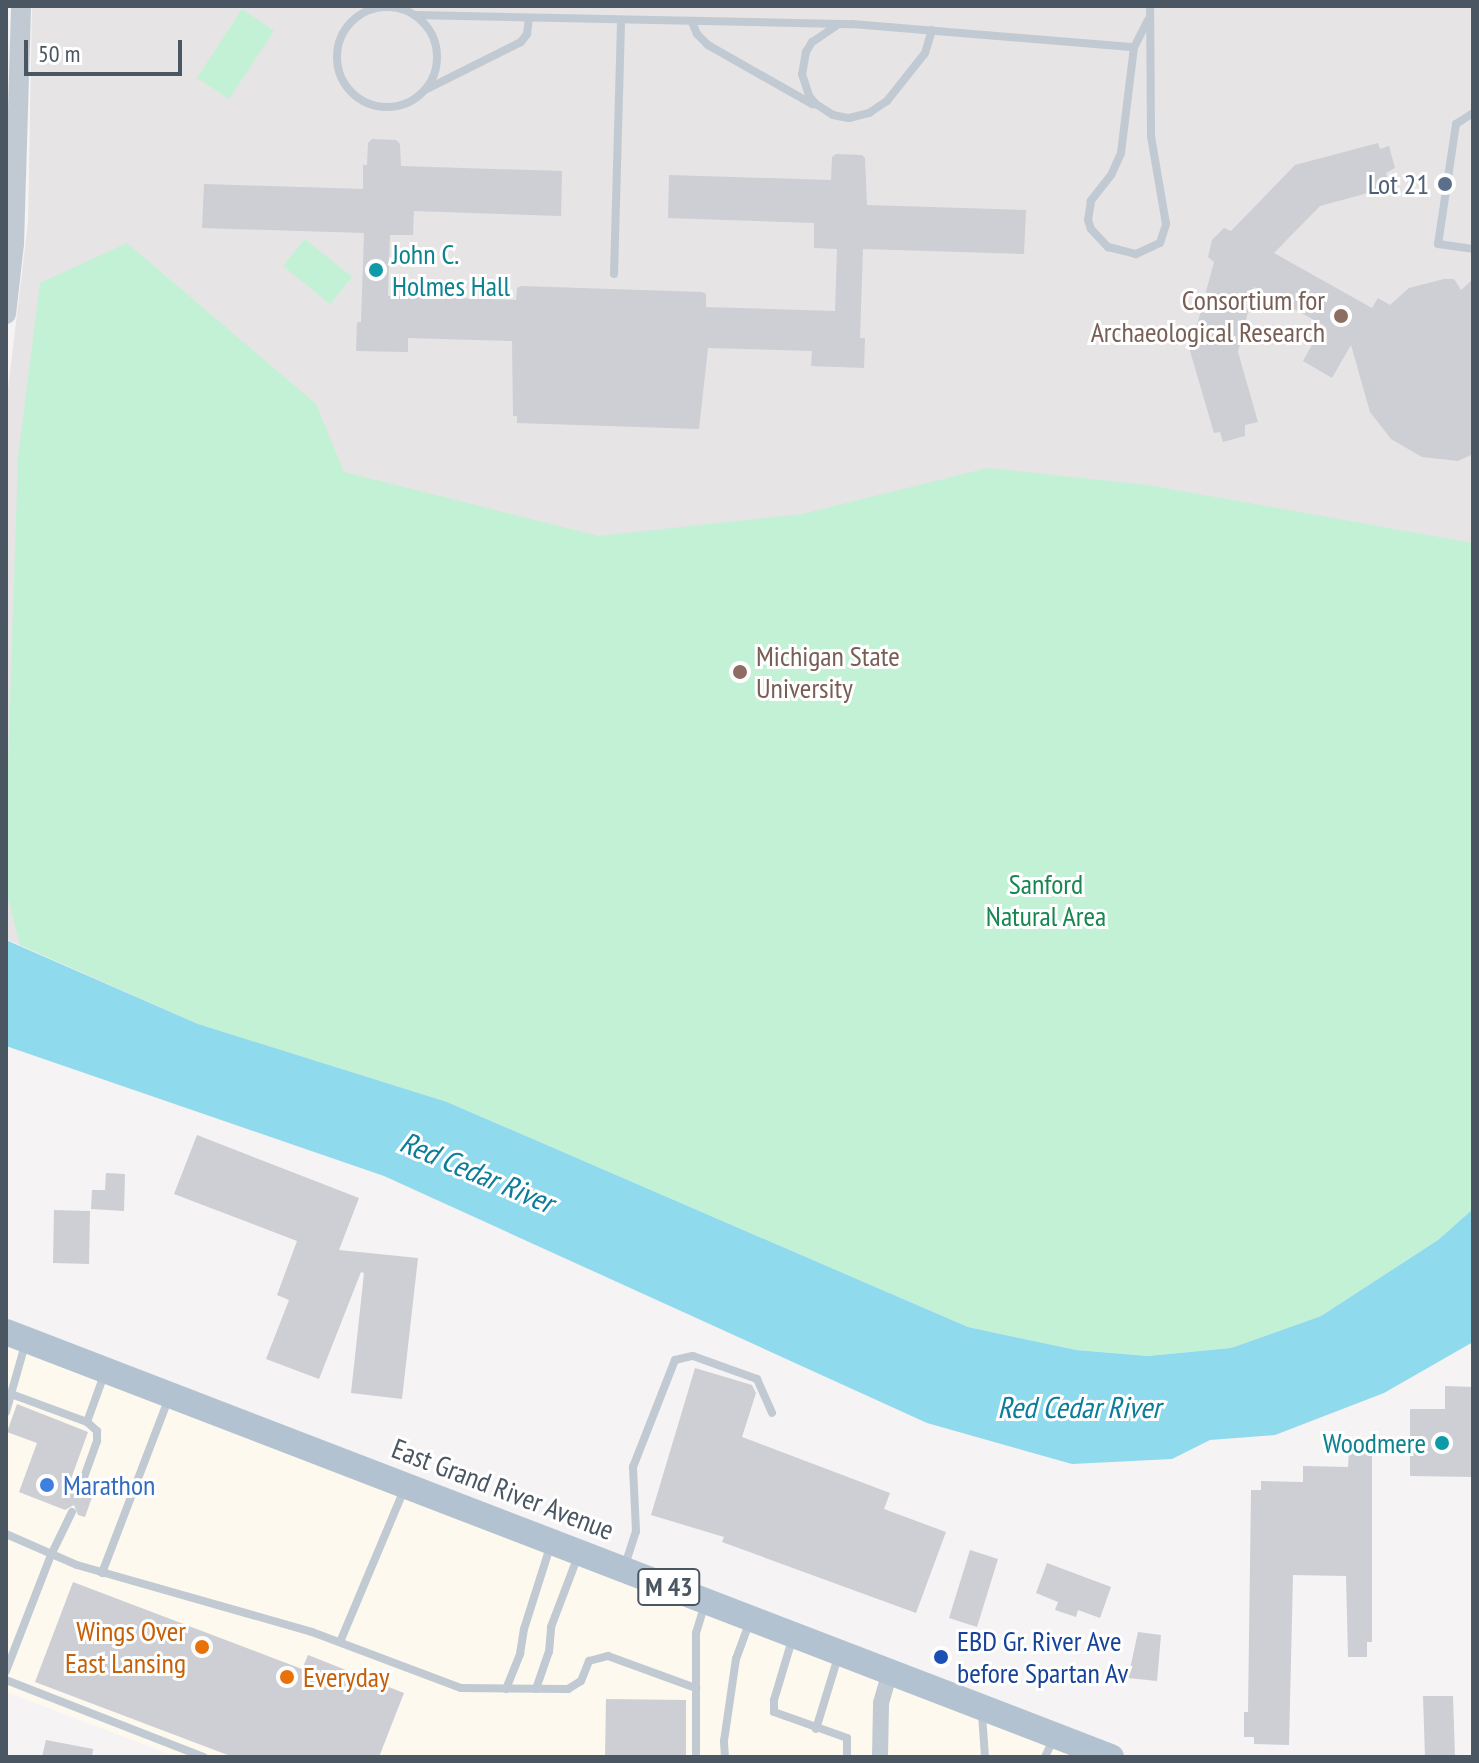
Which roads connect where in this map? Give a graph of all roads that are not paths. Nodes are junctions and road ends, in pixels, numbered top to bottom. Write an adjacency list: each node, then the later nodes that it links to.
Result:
1 (21, 6): 17 (street)
2 (390, 6): 4 (lane); 12 (lane)
3 (1150, 6): 7 (lane)
4 (415, 15): 5 (lane); 12 (lane)
5 (529, 18): 6 (lane); 12 (lane)
6 (621, 20): 8 (lane); 16 (lane)
7 (1148, 20): 11 (lane); 11 (lane)
8 (692, 22): 9 (lane); 13 (lane)
9 (852, 24): 10 (lane); 13 (lane)
10 (932, 30): 11 (lane); 13 (lane)
11 (1134, 47)
12 (424, 90)
13 (826, 112)
14 (1473, 113): 15 (lane)
15 (1473, 249)
16 (614, 274)
17 (6, 314)
18 (16, 1336): 19 (main road, East Grand River Avenue / M 43); 20 (lane)
19 (106, 1371): 21 (main road, East Grand River Avenue / M 43); 24 (lane)
20 (11, 1394): 22 (lane); 24 (lane)
21 (169, 1395): 26 (main road, East Grand River Avenue / M 43); 33 (lane)
22 (6, 1412)
23 (772, 1413): 32 (lane)
24 (87, 1422): 25 (lane)
25 (82, 1483)
26 (406, 1486): 29 (main road, East Grand River Avenue / M 43); 37 (lane)
27 (72, 1512): 31 (lane)
28 (6, 1534): 31 (lane)
29 (552, 1542): 30 (main road, East Grand River Avenue / M 43); 43 (lane)
30 (579, 1553): 32 (main road, East Grand River Avenue / M 43); 44 (lane)
31 (51, 1555): 33 (lane); 39 (lane)
32 (623, 1570): 34 (main road, East Grand River Avenue / M 43)
33 (102, 1573): 37 (lane)
34 (705, 1601): 35 (main road, East Grand River Avenue / M 43); 42 (lane)
35 (751, 1618): 36 (main road, East Grand River Avenue / M 43); 51 (lane)
36 (794, 1635): 38 (main road, East Grand River Avenue / M 43); 46 (lane)
37 (340, 1642): 43 (lane)
38 (840, 1653): 40 (main road, East Grand River Avenue / M 43); 46 (lane)
39 (6, 1671)
40 (890, 1672): 45 (main road, East Grand River Avenue / M 43); 53 (street)
41 (6, 1680): 49 (lane)
42 (696, 1688): 44 (lane); 50 (lane)
43 (506, 1689): 44 (lane)
44 (536, 1689)
45 (982, 1707): 47 (main road, East Grand River Avenue / M 43); 54 (lane)
46 (816, 1729): 52 (lane)
47 (1050, 1746): 48 (main road, East Grand River Avenue / M 43)
48 (1107, 1756)
49 (204, 1757)
50 (696, 1757)
51 (725, 1757)
52 (847, 1757)
53 (880, 1757)
54 (985, 1757)

